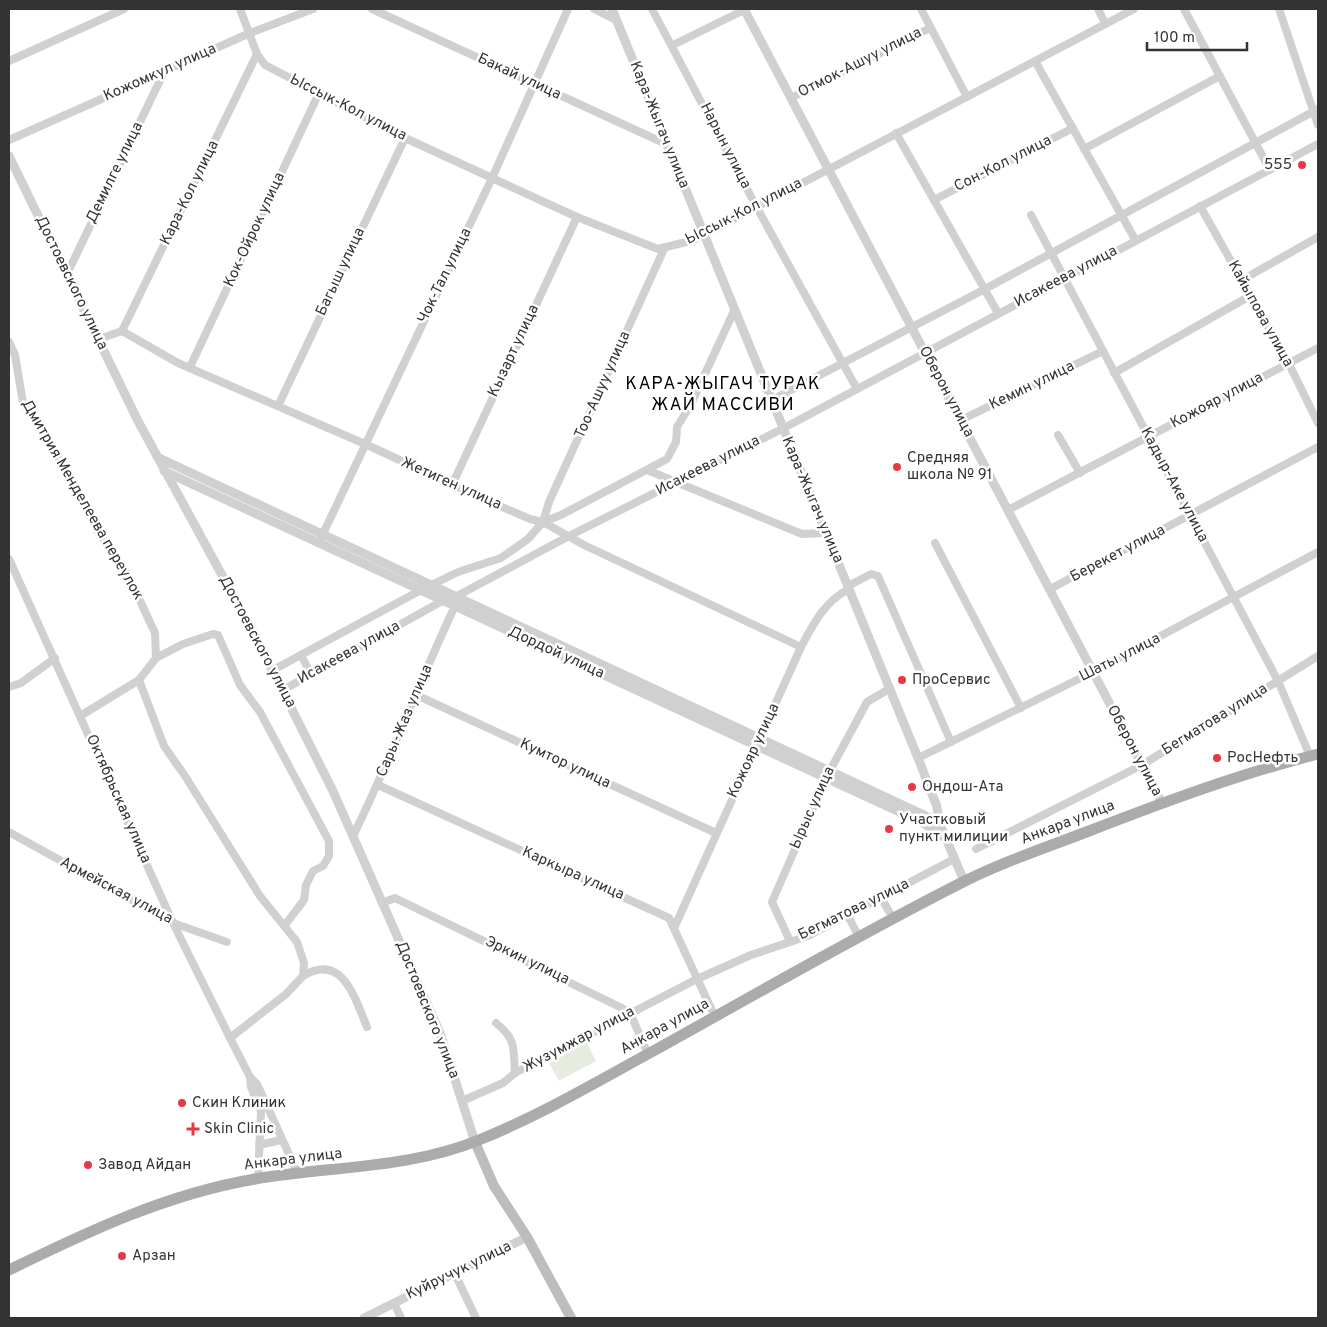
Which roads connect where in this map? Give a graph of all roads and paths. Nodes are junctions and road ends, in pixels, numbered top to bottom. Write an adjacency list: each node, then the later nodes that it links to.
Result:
1 (124, 9): 21 (street)
2 (240, 9): 18 (street, Ыссык-Кол улица)
3 (313, 9): 18 (street, Кожомкул улица)
4 (372, 9): 25 (street, Бакай улица)
5 (568, 9): 25 (street, Чок-Тал улица)
6 (594, 9): 15 (street)
7 (612, 9): 15 (street, Кара-Жыгач улица)
8 (652, 9): 19 (street, Нарын улица)
9 (745, 9): 19 (street); 28 (street, Оберон улица)
10 (921, 9): 17 (street)
11 (1098, 9): 16 (street)
12 (1134, 9): 16 (street, Ыссык-Кол улица)
13 (1184, 9): 24 (street)
14 (1279, 9): 29 (street)
15 (616, 20): 35 (street, Кара-Жыгач улица)
16 (1105, 23): 22 (street, Ыссык-Кол улица)
17 (930, 28): 27 (street); 28 (street, Отмок-Ашуу улица)
18 (250, 33): 20 (street, Ыссык-Кол улица); 23 (street, Кожомкул улица)
19 (673, 45): 44 (street, Нарын улица)
20 (257, 54): 26 (street, Ыссык-Кол улица); 62 (street, Кара-Кол улица)
21 (9, 61)
22 (1035, 61): 27 (street, Ыссык-Кол улица); 31 (street)
23 (164, 72): 34 (street, Кожомкул улица); 54 (street, Демилге улица)
24 (1220, 76): 36 (street); 38 (street)
25 (535, 85): 35 (street, Бакай улица); 42 (street, Чок-Тал улица)
26 (320, 93): 33 (street, Ыссык-Кол улица); 70 (street, Кок-Ойрок улица)
27 (967, 96): 32 (street, Ыссык-Кол улица)
28 (791, 98): 40 (street, Оберон улица)
29 (1316, 110): 30 (street); 36 (street, Исакеева улица)
30 (1318, 125)
31 (1073, 128): 38 (street); 43 (street, Сон-Кол улица)
32 (896, 133): 40 (street, Ыссык-Кол улица); 43 (street)
33 (405, 138): 42 (street, Ыссык-Кол улица); 74 (street, Багыш улица)
34 (9, 140)
35 (666, 144): 49 (street, Кара-Жыгач улица)
36 (1256, 144): 41 (street); 47 (street, Исакеева улица)
37 (1318, 144): 41 (street, Исакеева улица)
38 (1084, 149): 47 (street)
39 (9, 156): 54 (street, Достоевского улица)
40 (828, 169): 44 (street, Ыссык-Кол улица); 61 (street, Оберон улица)
41 (1270, 170): 45 (street, Исакеева улица)
42 (492, 178): 48 (street, Ыссык-Кол улица); 80 (street, Чок-Тал улица)
43 (934, 200): 57 (street)
44 (756, 206): 49 (street, Ыссык-Кол улица); 68 (street, Нарын улица)
45 (1200, 206): 51 (street, Исакеева улица); 56 (street, Кайыпова улица)
46 (1031, 216): 53 (street, Кадыр-Аке улица)
47 (1122, 216): 51 (street); 53 (street, Исакеева улица)
48 (577, 217): 52 (street, Ыссык-Кол улица); 89 (street, Кызарт улица)
49 (702, 234): 52 (street, Ыссык-Кол улица); 59 (street, Кара-Жыгач улица)
50 (1318, 237): 56 (street)
51 (1136, 241): 55 (street, Исакеева улица)
52 (664, 248): 93 (street, Тоо-Ашуу улица)
53 (1050, 254): 55 (street, Кадыр-Аке улица); 57 (street, Исакеева улица)
54 (67, 274): 63 (street, Достоевского улица)
55 (1063, 278): 60 (street, Исакеева улица); 66 (street, Кадыр-Аке улица)
56 (1242, 280): 58 (street, Кайыпова улица)
57 (985, 289): 60 (street); 61 (street, Исакеева улица)
58 (1250, 296): 69 (street, Кайыпова улица); 71 (street)
59 (734, 311): 73 (street, Кара-Жыгач улица); 84 (street, Исакеева улица)
60 (998, 313): 67 (street, Исакеева улица)
61 (912, 328): 67 (street, Оберон улица); 68 (street, Исакеева улица)
62 (122, 331): 63 (street); 70 (street, Жетиген улица)
63 (100, 339): 82 (street, Достоевского улица)
64 (9, 342): 111 (street, Дмитрия Менделеева переулок)
65 (1318, 348): 69 (street, Кожояр улица)
66 (1103, 352): 71 (street, Кадыр-Аке улица); 75 (street, Кемин улица)
67 (925, 353): 72 (street, Исакеева улица); 75 (street, Оберон улица)
68 (842, 363): 72 (street, Нарын улица); 73 (street, Исакеева улица)
69 (1289, 364): 76 (street, Кайыпова улица); 79 (street, Кожояр улица)
70 (190, 367): 74 (street, Жетиген улица)
71 (1114, 373): 79 (street, Кадыр-Аке улица)
72 (857, 388): 77 (street, Исакеева улица)
73 (770, 401): 77 (street, Кара-Жыгач улица)
74 (278, 406): 80 (street, Жетиген улица)
75 (961, 420): 91 (street, Оберон улица)
76 (1318, 423)
77 (782, 429): 88 (street, Исакеева улица); 94 (street, Кара-Жыгач улица)
78 (1058, 435): 86 (street)
79 (1148, 437): 86 (street, Кожояр улица); 92 (street, Кадыр-Аке улица)
80 (365, 444): 89 (street, Жетиген улица); 96 (street, Чок-Тал улица)
81 (1318, 447): 92 (street, Берекет улица)
82 (157, 457): 83 (street, Дордой улица); 85 (street, Достоевского улица)
83 (176, 465): 85 (street); 96 (street, Дордой улица)
84 (647, 470): 88 (street); 93 (street, Исакеева улица)
85 (164, 471): 87 (street, Дордой улица); 90 (street, Достоевского улица)
86 (1080, 473): 91 (street, Кожояр улица)
87 (186, 480): 90 (street); 96 (street, Дордой улица)
88 (677, 481): 94 (street); 95 (street, Исакеева улица)
89 (452, 485): 93 (street, Жетиген улица)
90 (176, 492): 112 (street, Достоевского улица)
91 (1008, 510): 103 (street, Оберон улица)
92 (1190, 515): 103 (street, Берекет улица); 104 (street, Кадыр-Аке улица)
93 (543, 522): 95 (street, Жетиген улица); 100 (street, Исакеева улица)
94 (826, 533): 101 (street, Кара-Жыгач улица)
95 (569, 536): 106 (street, Исакеева улица); 107 (street, Жетиген улица)
96 (321, 538): 100 (street, Дордой улица); 102 (street, Дордой улица)
97 (936, 543): 121 (street)
98 (1318, 552): 104 (street, Шаты улица)
99 (9, 559): 110 (street, Октябрьская улица)
100 (432, 584): 102 (street, Исакеева улица); 106 (street, Дордой улица)
101 (848, 587): 107 (street, Кожояр улица); 118 (street, Кара-Жыгач улица); 124 (street, Кожояр улица)
102 (421, 590): 105 (street, Дордой улица); 109 (street, Исакеева улица)
103 (1050, 590): 113 (street, Оберон улица)
104 (1233, 598): 113 (street, Шаты улица); 116 (street, Кадыр-Аке улица)
105 (444, 600): 106 (street, Дордой улица); 114 (street, Исакеева улица)
106 (456, 601): 120 (street, Сары-Жаз улица); 123 (street, Дордой улица)
107 (801, 647): 123 (street, Кожояр улица)
108 (1318, 656): 116 (street, Бегматова улица)
109 (302, 657): 112 (street, Исакеева улица); 114 (street)
110 (55, 658): 117 (street); 122 (street, Октябрьская улица)
111 (156, 658): 115 (street); 146 (street)
112 (273, 670): 119 (street, Достоевского улица)
113 (1093, 672): 121 (street, Шаты улица); 127 (street, Оберон улица)
114 (311, 674): 119 (street, Исакеева улица)
115 (139, 680): 122 (street); 146 (street)
116 (1278, 681): 125 (street, Кадыр-Аке улица); 127 (street, Бегматова улица)
117 (9, 687)
118 (889, 689): 126 (street, Кара-Жыгач улица); 128 (street, Ырыс улица)
119 (283, 690): 136 (street, Достоевского улица)
120 (414, 694): 129 (street, Сары-Жаз улица); 135 (street, Кумтор улица)
121 (1021, 708): 124 (street, Шаты улица)
122 (80, 716): 145 (street, Октябрьская улица)
123 (758, 742): 128 (street, Дордой улица); 135 (street, Кожояр улица)
124 (951, 742): 126 (street, Шаты улица)
125 (1314, 755): 130 (main road, Анкара улица)
126 (918, 758): 131 (street, Кара-Жыгач улица)
127 (1142, 765): 130 (street, Оберон улица); 138 (street, Бегматова улица)
128 (828, 774): 132 (street, Дордой улица); 137 (street, Дордой улица); 149 (street, Ырыс улица)
129 (378, 785): 136 (street, Сары-Жаз улица); 147 (street, Каркыра улица)
130 (1162, 803): 140 (main road, Анкара улица)
131 (938, 811): 132 (street); 133 (street, Кара-Жыгач улица)
132 (928, 815): 133 (street, Дордой улица)
133 (939, 822): 137 (street, Кара-Жыгач улица)
134 (9, 832): 145 (street, Армейская улица)
135 (716, 833): 147 (street, Кожояр улица)
136 (353, 836): 142 (street, Достоевского улица)
137 (946, 838): 139 (street, Кара-Жыгач улица)
138 (976, 848)
139 (954, 859): 140 (street, Кара-Жыгач улица); 141 (street, Бегматова улица)
140 (964, 881): 144 (main road, Анкара улица)
141 (881, 898): 143 (street, Бегматова улица); 144 (street)
142 (382, 903): 153 (street, Эркин улица); 161 (street, Достоевского улица)
143 (848, 916): 148 (street); 149 (street, Бегматова улица)
144 (894, 918): 148 (main road, Анкара улица)
145 (173, 923): 150 (street, Армейская улица); 157 (street, Октябрьская улица)
146 (284, 925): 151 (street)
147 (675, 926): 152 (street)
148 (859, 938): 154 (main road, Анкара улица)
149 (790, 941): 152 (street, Бегматова улица)
150 (227, 942)
151 (303, 976): 156 (street); 157 (street)
152 (697, 979): 153 (street, Жузумжар улица); 154 (street)
153 (630, 1013): 158 (street); 159 (street, Жузумжар улица)
154 (715, 1017): 158 (main road, Анкара улица)
155 (496, 1023): 159 (street)
156 (367, 1027)
157 (230, 1038): 160 (street, Октябрьская улица)
158 (648, 1054): 163 (main road, Анкара улица)
159 (515, 1073): 161 (street, Жузумжар улица)
160 (250, 1077): 162 (street, Октябрьская улица); 164 (street, Октябрьская улица)
161 (462, 1101): 163 (street, Достоевского улица)
162 (281, 1140): 164 (street); 165 (street, Октябрьская улица)
163 (475, 1142): 165 (main road, Анкара улица); 167 (main road)
164 (259, 1145): 166 (street, Октябрьская улица)
165 (298, 1174): 166 (main road, Анкара улица)
166 (258, 1178): 168 (main road, Анкара улица)
167 (528, 1237): 169 (street, Куйручук улица); 174 (main road)
168 (9, 1270)
169 (455, 1274): 170 (street, Куйручук улица); 173 (street)
170 (394, 1303): 171 (street, Куйручук улица); 172 (street)
171 (364, 1318)
172 (401, 1318)
173 (476, 1318)
174 (571, 1318)

